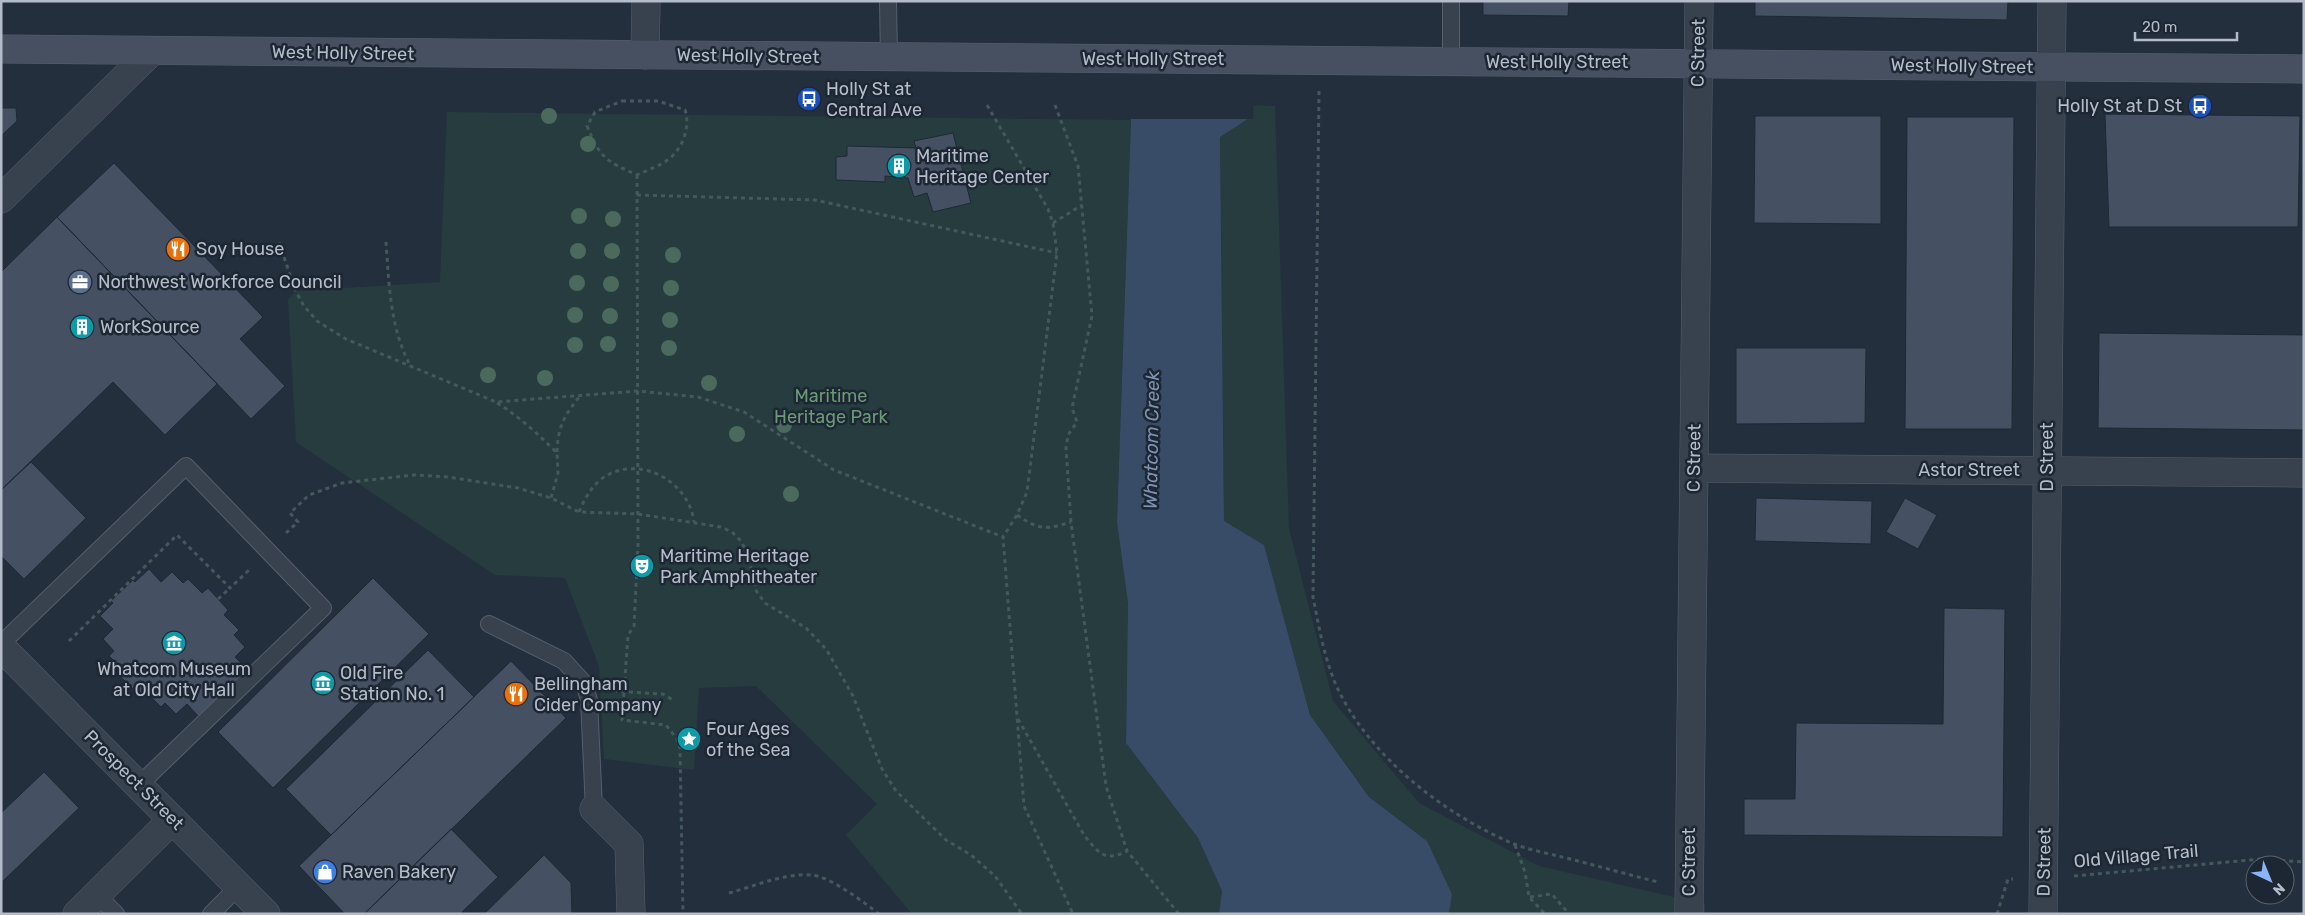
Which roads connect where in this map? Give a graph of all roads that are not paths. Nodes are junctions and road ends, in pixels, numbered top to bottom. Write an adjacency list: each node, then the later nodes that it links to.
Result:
1 (646, 1): 8 (street)
2 (888, 1): 9 (lane)
3 (1451, 1): 10 (lane)
4 (1699, 1): 11 (street, C Street)
5 (2052, 1): 12 (street, D Street)
6 (1, 49): 7 (main road, West Holly Street)
7 (152, 51): 8 (main road, West Holly Street); 14 (street)
8 (645, 55): 9 (main road, West Holly Street)
9 (888, 57): 10 (main road, West Holly Street)
10 (1451, 62): 11 (main road, West Holly Street)
11 (1698, 64): 12 (main road, West Holly Street); 15 (street, C Street)
12 (2051, 67): 13 (main road, West Holly Street); 16 (street, D Street)
13 (2304, 69)
14 (1, 199)
15 (1694, 468): 16 (street, Astor Street); 25 (street, C Street)
16 (2047, 471): 17 (street, Astor Street); 31 (street, D Street)
17 (2304, 473)
18 (490, 624): 21 (lane)
19 (1, 646): 20 (street, Prospect Street); 20 (lane)
20 (139, 785): 22 (street, Prospect Street)
21 (594, 809): 30 (street)
22 (172, 820): 23 (street, Prospect Street); 24 (street)
23 (239, 886): 28 (lane); 29 (street, Prospect Street)
24 (96, 894): 26 (street); 27 (lane)
25 (1689, 902)
26 (77, 914)
27 (116, 914)
28 (211, 914)
29 (266, 914)
30 (631, 914)
31 (2043, 914)

